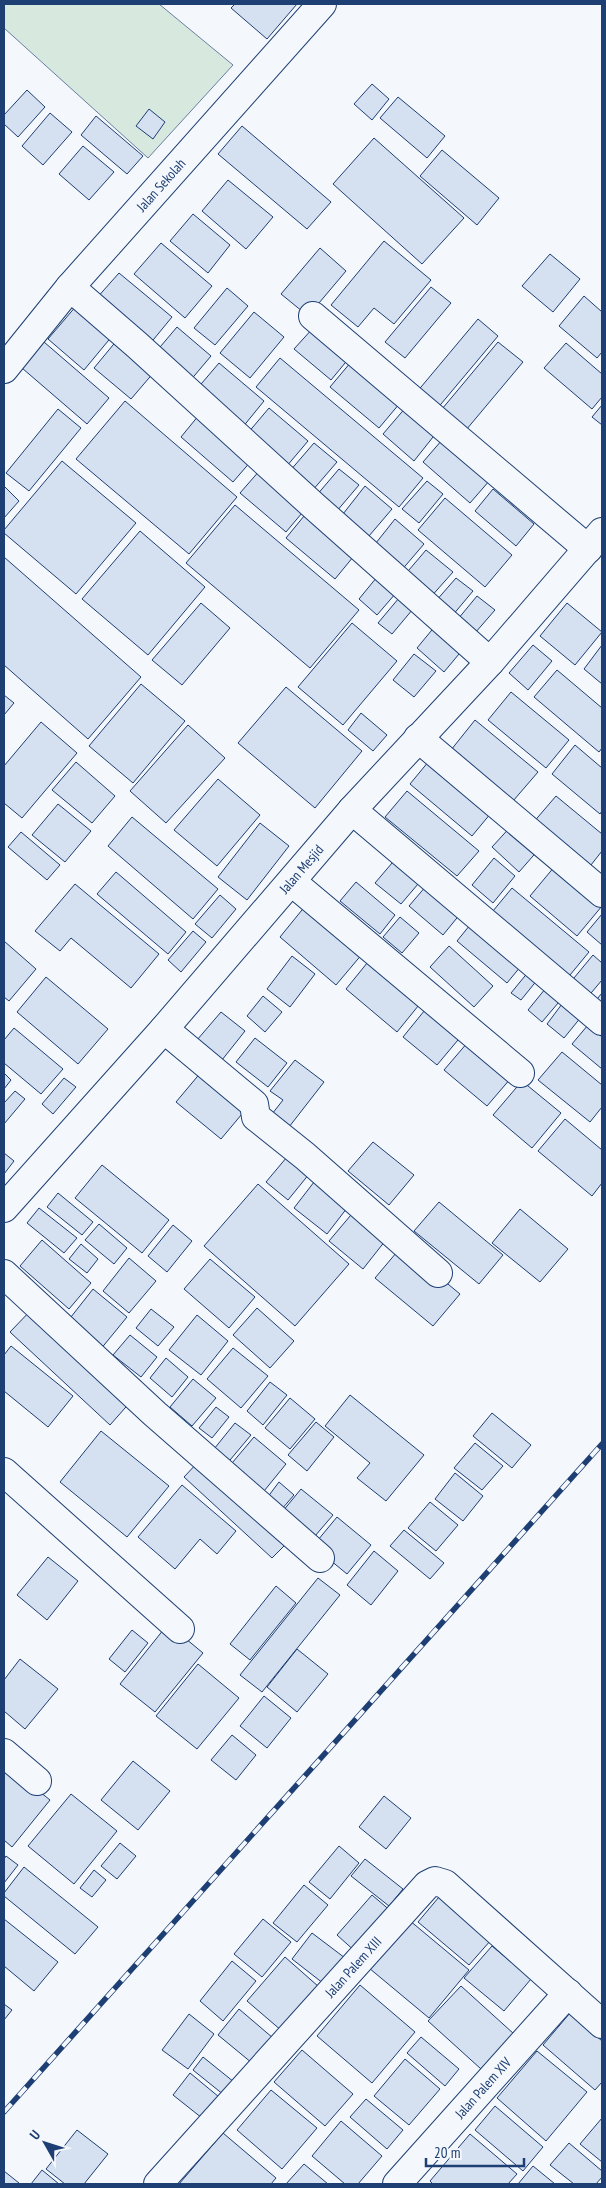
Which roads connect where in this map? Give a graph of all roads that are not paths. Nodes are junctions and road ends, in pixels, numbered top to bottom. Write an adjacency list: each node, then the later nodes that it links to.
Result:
1 (322, 4): 2 (street, Jalan Sekolah)
2 (70, 287): 4 (street, Jalan Sekolah); 6 (street)
3 (313, 316): 5 (street)
4 (4, 369)
5 (595, 541): 6 (street, Jalan Mesjid)
6 (490, 662): 7 (street, Jalan Mesjid)
7 (418, 738): 8 (street, Jalan Mesjid); 10 (street)
8 (352, 810): 9 (street, Jalan Mesjid); 11 (street)
9 (292, 882): 12 (street, Jalan Mesjid); 13 (street)
10 (602, 893)
11 (602, 1022)
12 (164, 1029): 14 (street, Jalan Mesjid); 15 (street)
13 (520, 1073)
14 (4, 1208)
15 (438, 1273)
16 (4, 1274): 18 (street)
17 (4, 1472): 19 (street)
18 (320, 1558)
19 (180, 1629)
20 (4, 1753): 21 (street)
21 (37, 1781)
22 (568, 1993): 23 (street); 24 (street, Jalan Palem XIII); 25 (street, Jalan Palem XIV)
23 (602, 2024)
24 (158, 2184)
25 (397, 2184)

